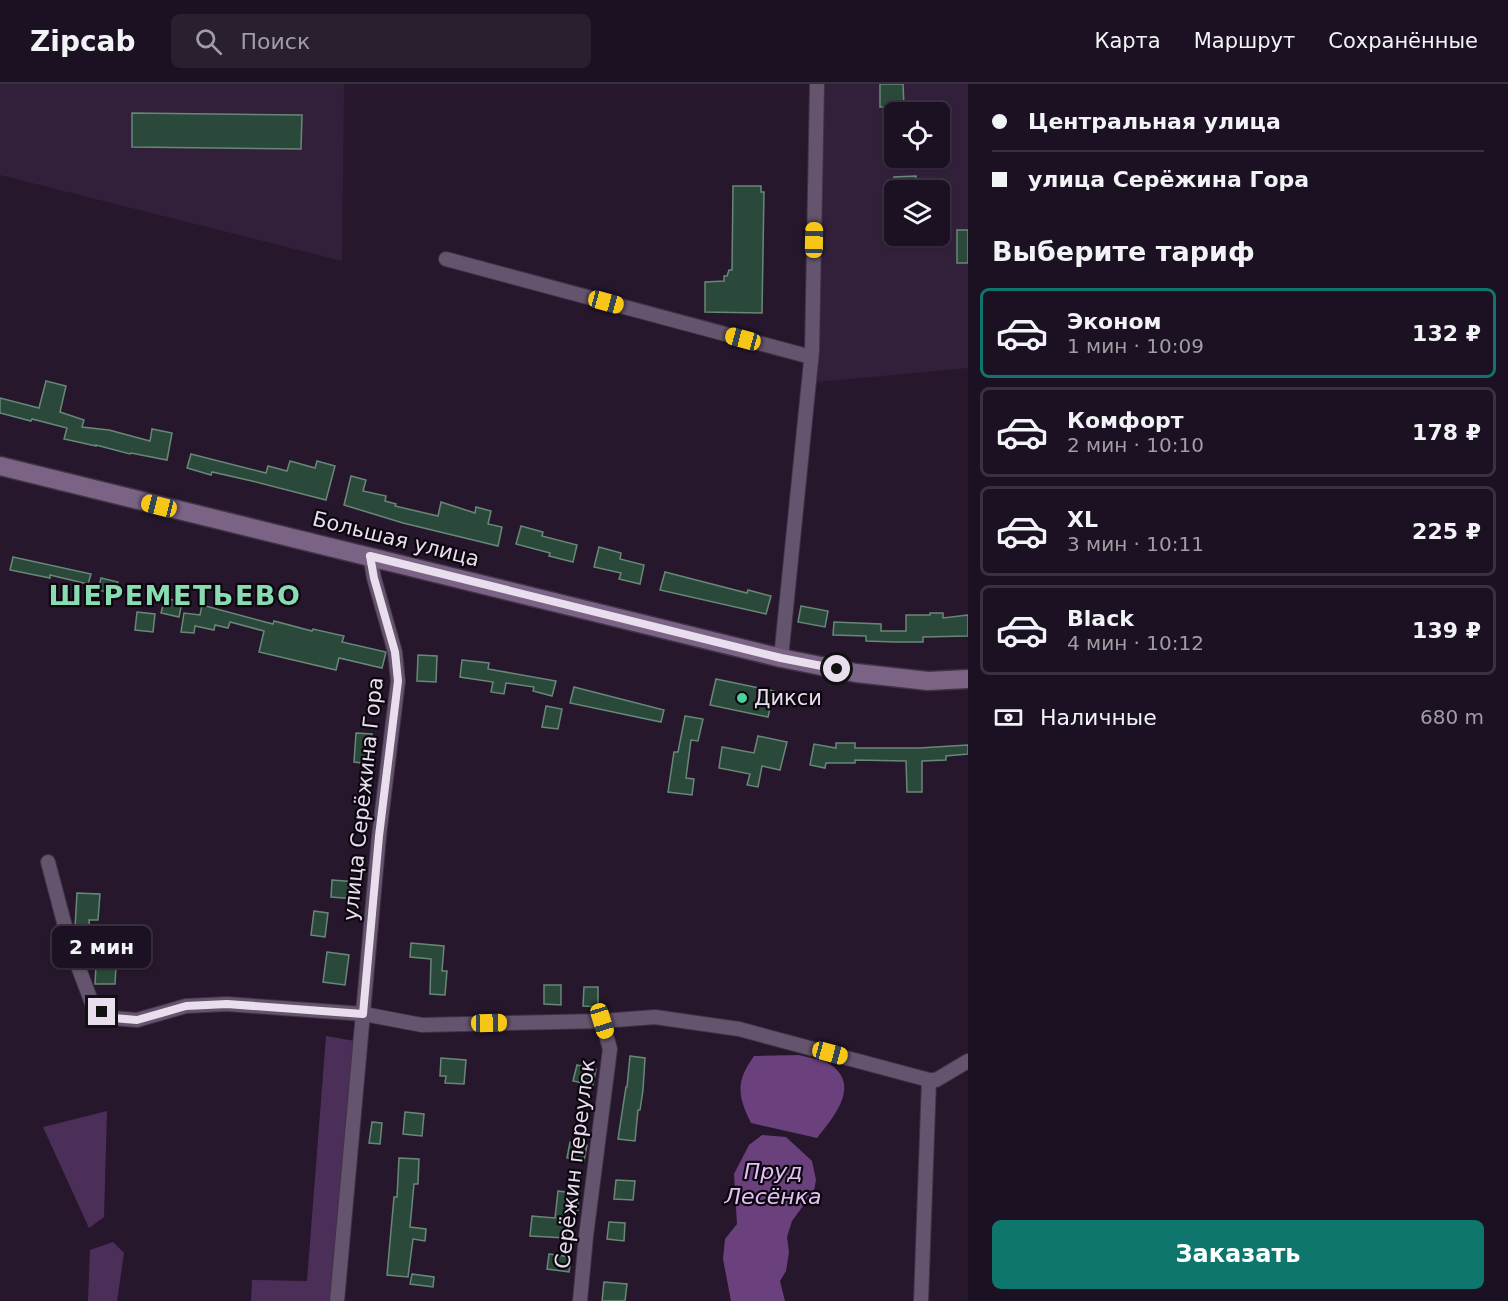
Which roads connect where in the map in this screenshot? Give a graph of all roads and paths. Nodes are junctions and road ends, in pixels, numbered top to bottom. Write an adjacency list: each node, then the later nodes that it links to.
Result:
1 (817, 84): 3 (street)
2 (446, 259): 3 (street)
3 (811, 357): 6 (street)
4 (0, 466): 5 (street, Большая улица)
5 (370, 556): 6 (street, Большая улица); 9 (street, улица Серёжина Гора)
6 (781, 658): 7 (street, Большая улица)
7 (968, 679)
8 (48, 862): 9 (street)
9 (363, 1014): 10 (street); 13 (street, улица Серёжина Гора)
10 (602, 1021): 12 (street); 14 (street, Серёжин переулок)
11 (968, 1062): 12 (street)
12 (929, 1080): 15 (street)
13 (337, 1301)
14 (580, 1301)
15 (921, 1301)

